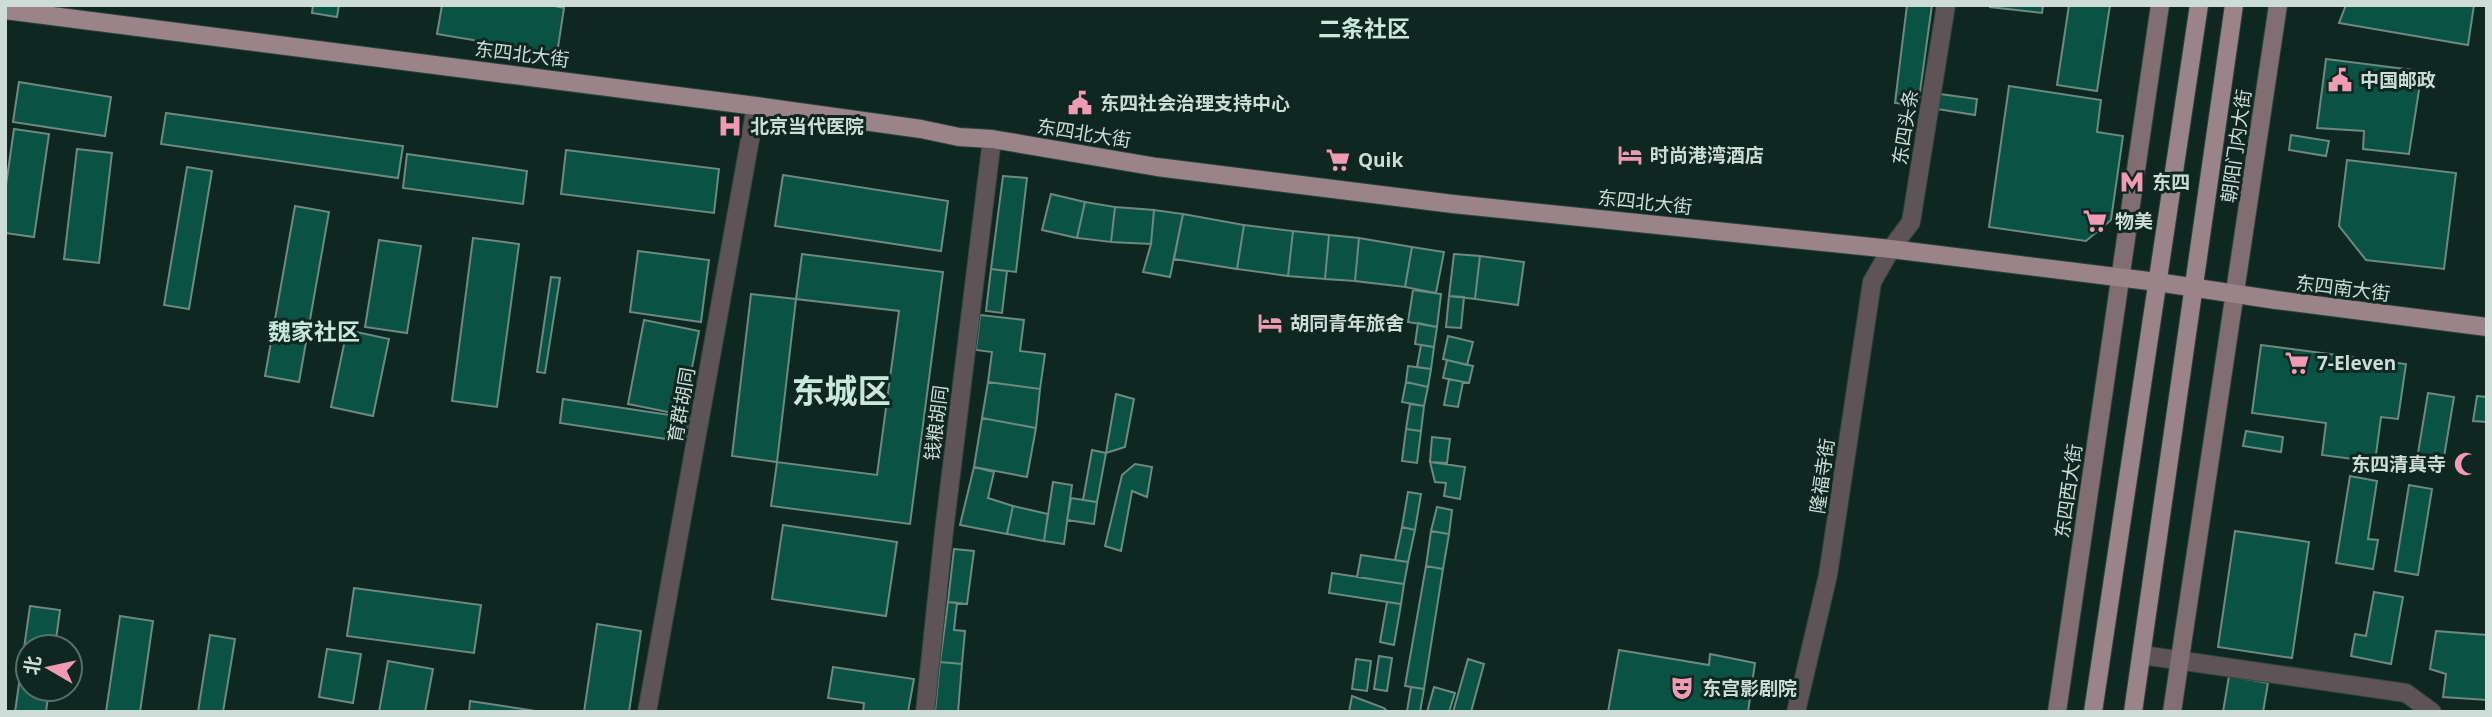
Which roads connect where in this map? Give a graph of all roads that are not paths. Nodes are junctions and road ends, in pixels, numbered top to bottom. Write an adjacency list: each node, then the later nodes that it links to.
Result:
1 (1946, 5): 9 (street, 东四头条)
2 (2160, 5): 10 (street)
3 (2199, 5): 11 (main road)
4 (2234, 5): 12 (main road, 朝阳门内大街)
5 (2278, 5): 13 (street, 朝阳门内大街)
6 (5, 10): 7 (main road, 东四北大街)
7 (756, 106): 8 (main road, 东四北大街); 17 (street, 育群胡同)
8 (992, 139): 9 (main road, 东四北大街); 18 (street, 钱粮胡同)
9 (1891, 249): 10 (main road, 东四北大街); 19 (street, 隆福寺街)
10 (2120, 277): 11 (main road, 东四北大街); 20 (street, 东四西大街)
11 (2157, 282): 12 (main road, 东四北大街); 21 (main road)
12 (2195, 287): 13 (main road, 东四南大街); 15 (main road)
13 (2235, 294): 14 (main road, 东四南大街); 16 (street)
14 (2487, 327)
15 (2142, 655): 16 (street); 22 (main road)
16 (2180, 660): 23 (street); 24 (street)
17 (647, 712)
18 (925, 712)
19 (1797, 712)
20 (2057, 712)
21 (2093, 712)
22 (2133, 712)
23 (2172, 712)
24 (2431, 712)

